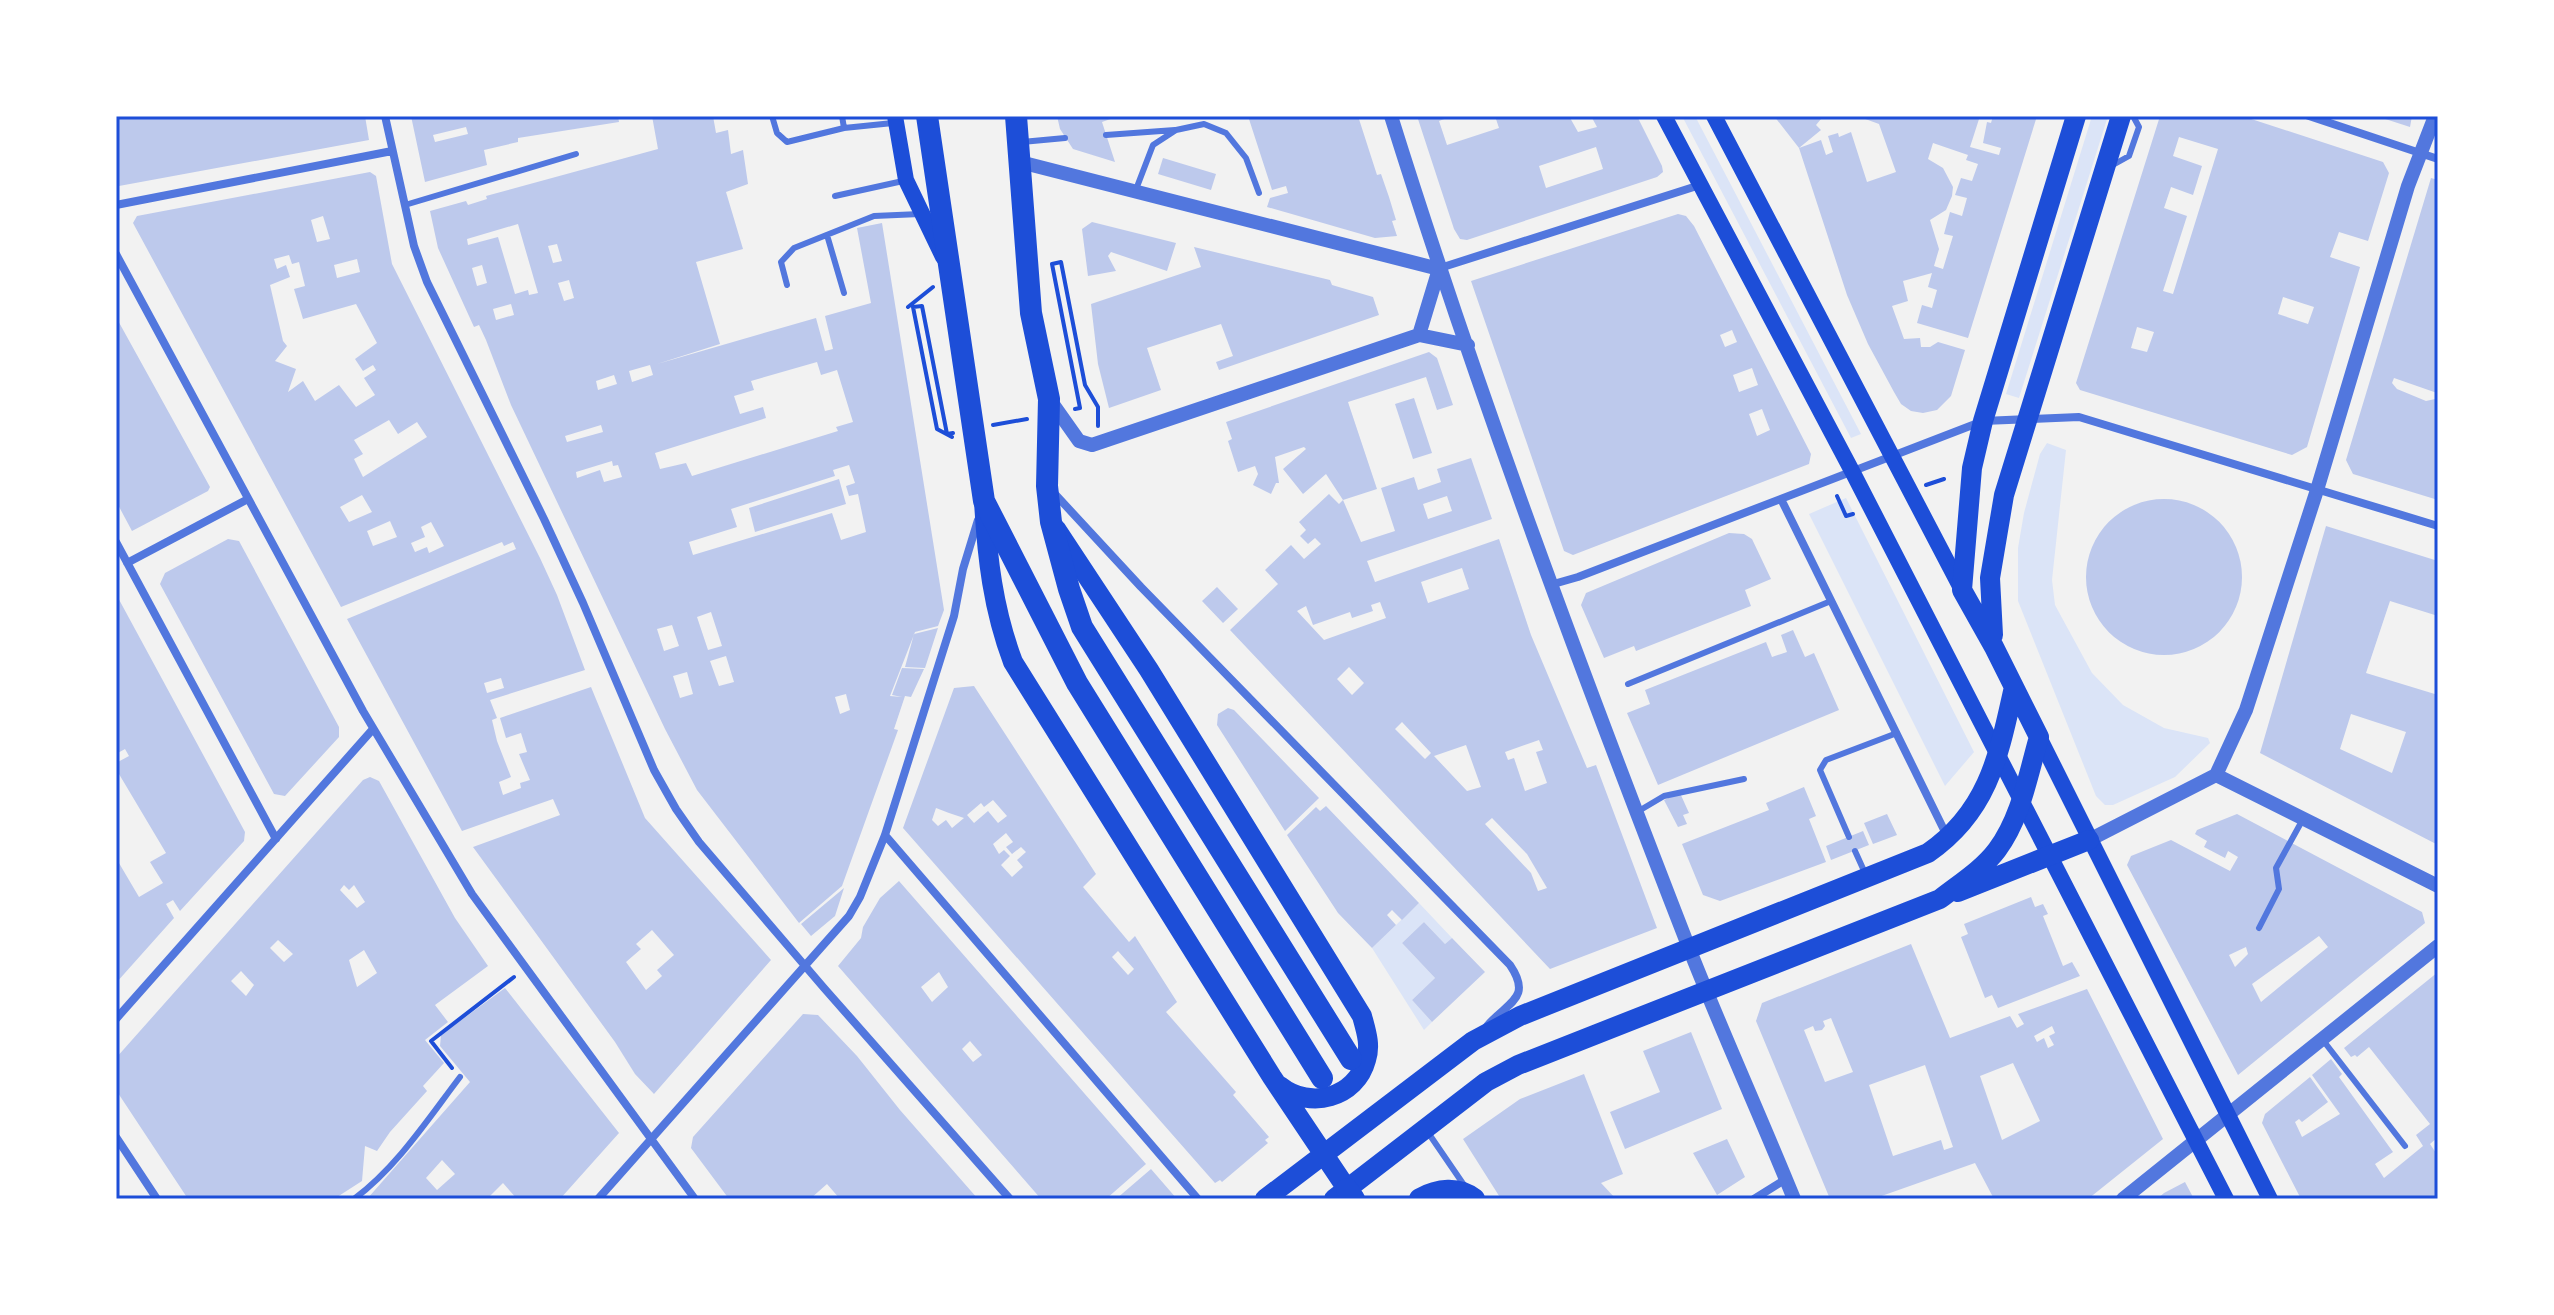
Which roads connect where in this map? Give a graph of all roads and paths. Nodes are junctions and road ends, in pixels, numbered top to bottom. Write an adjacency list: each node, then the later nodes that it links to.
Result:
1 (385, 116): 19 (street)
2 (772, 116): 14 (lane)
3 (842, 116): 14 (lane)
4 (927, 116): 36 (highway)
5 (1391, 116): 34 (street)
6 (1664, 116): 25 (main road)
7 (1714, 116): 48 (main road)
8 (2076, 116): 43 (main road)
9 (2121, 116): 23 (main road)
10 (2133, 116): 23 (lane)
11 (2309, 116): 20 (street)
12 (2435, 116): 20 (street)
13 (896, 119): 14 (lane); 24 (main road)
14 (844, 128)
15 (1176, 130): 17 (lane); 26 (lane); 27 (lane)
16 (1019, 134): 18 (lane); 26 (street); 41 (highway)
17 (1106, 135)
18 (1065, 138)
19 (392, 151): 29 (street); 30 (street)
20 (2422, 153): 22 (street); 53 (street)
21 (576, 154): 30 (lane)
22 (2438, 159)
23 (2105, 170): 42 (main road)
24 (906, 180): 28 (lane); 31 (main road)
25 (1700, 185): 34 (street); 49 (main road)
26 (1135, 192): 34 (street)
27 (1259, 193)
28 (835, 196)
29 (116, 205)
30 (405, 205): 114 (street)
31 (924, 214): 32 (lane); 36 (main road)
32 (827, 235): 37 (lane); 38 (lane)
33 (116, 254): 35 (street)
34 (1439, 269): 39 (street); 40 (street)
35 (120, 272): 55 (street)
36 (950, 273): 57 (highway)
37 (787, 285)
38 (844, 293)
39 (1419, 335): 40 (street); 47 (street)
40 (1468, 345): 63 (street)
41 (1050, 409): 44 (path); 47 (street); 47 (path); 51 (highway)
42 (2029, 419): 43 (street); 53 (street); 66 (main road)
43 (1983, 421): 48 (street); 64 (main road)
44 (991, 426)
45 (937, 429): 46 (path)
46 (962, 432)
47 (1098, 444)
48 (1890, 457): 49 (street); 64 (main road)
49 (1852, 471): 56 (street); 72 (main road)
50 (1944, 479): 52 (path)
51 (1047, 486): 59 (highway); 95 (street)
52 (1924, 486)
53 (2317, 490): 60 (street); 73 (street)
54 (1837, 496): 58 (path)
55 (248, 499): 62 (street); 69 (street)
56 (1781, 499): 63 (street); 65 (street)
57 (984, 501): 78 (street); 98 (main road); 99 (highway)
58 (1857, 513)
59 (1051, 522): 96 (highway); 98 (main road)
60 (2438, 526)
61 (116, 542): 62 (street)
62 (127, 563): 81 (street)
63 (1550, 585): 76 (street)
64 (1962, 590): 66 (main road)
65 (1831, 601): 67 (lane); 70 (street)
66 (1994, 647): 68 (main road)
67 (1628, 684)
68 (2014, 687): 71 (main road); 72 (main road)
69 (373, 729): 81 (street); 91 (street)
70 (1897, 733): 79 (lane); 80 (street)
71 (2039, 737): 75 (main road); 82 (main road)
72 (1999, 757): 75 (main road); 80 (main road)
73 (2216, 775): 77 (street); 82 (street)
74 (1744, 779): 76 (lane)
75 (2021, 799): 84 (main road); 87 (main road)
76 (1637, 812): 90 (street)
77 (2303, 819): 86 (street); 88 (lane)
78 (885, 835): 103 (street); 115 (street)
79 (1849, 837)
80 (1947, 838): 85 (main road)
81 (276, 839): 93 (street)
82 (2089, 840): 84 (main road); 100 (main road)
83 (1855, 851): 85 (lane)
84 (2050, 857): 87 (main road); 104 (main road)
85 (1867, 878): 90 (main road)
86 (2438, 886)
87 (1940, 899): 92 (main road)
88 (2259, 928)
89 (2438, 946): 94 (street)
90 (1689, 947): 92 (street); 95 (main road)
91 (526, 968): 97 (path); 103 (street)
92 (1706, 989): 101 (main road); 107 (street)
93 (116, 1019)
94 (2322, 1039): 100 (street); 105 (lane)
95 (1473, 1041): 106 (main road)
96 (1351, 1059)
97 (460, 1077): 111 (lane)
98 (1272, 1077): 106 (main road)
99 (1322, 1078)
100 (2226, 1116): 104 (street); 122 (main road)
101 (1426, 1129): 108 (main road); 109 (lane)
102 (116, 1137): 110 (street)
103 (652, 1138): 112 (street); 113 (street)
104 (2196, 1140): 120 (street); 121 (main road)
105 (2405, 1146)
106 (1324, 1154): 108 (main road); 116 (main road)
107 (1786, 1179): 118 (street); 119 (street)
108 (1345, 1196)
109 (1474, 1198): 117 (highway)
110 (157, 1199)
111 (354, 1199)
112 (598, 1199)
113 (695, 1199)
114 (1010, 1199)
115 (1198, 1199)
116 (1265, 1199)
117 (1420, 1199)
118 (1754, 1199)
119 (1794, 1199)
120 (2123, 1199)
121 (2226, 1199)
122 (2270, 1199)

